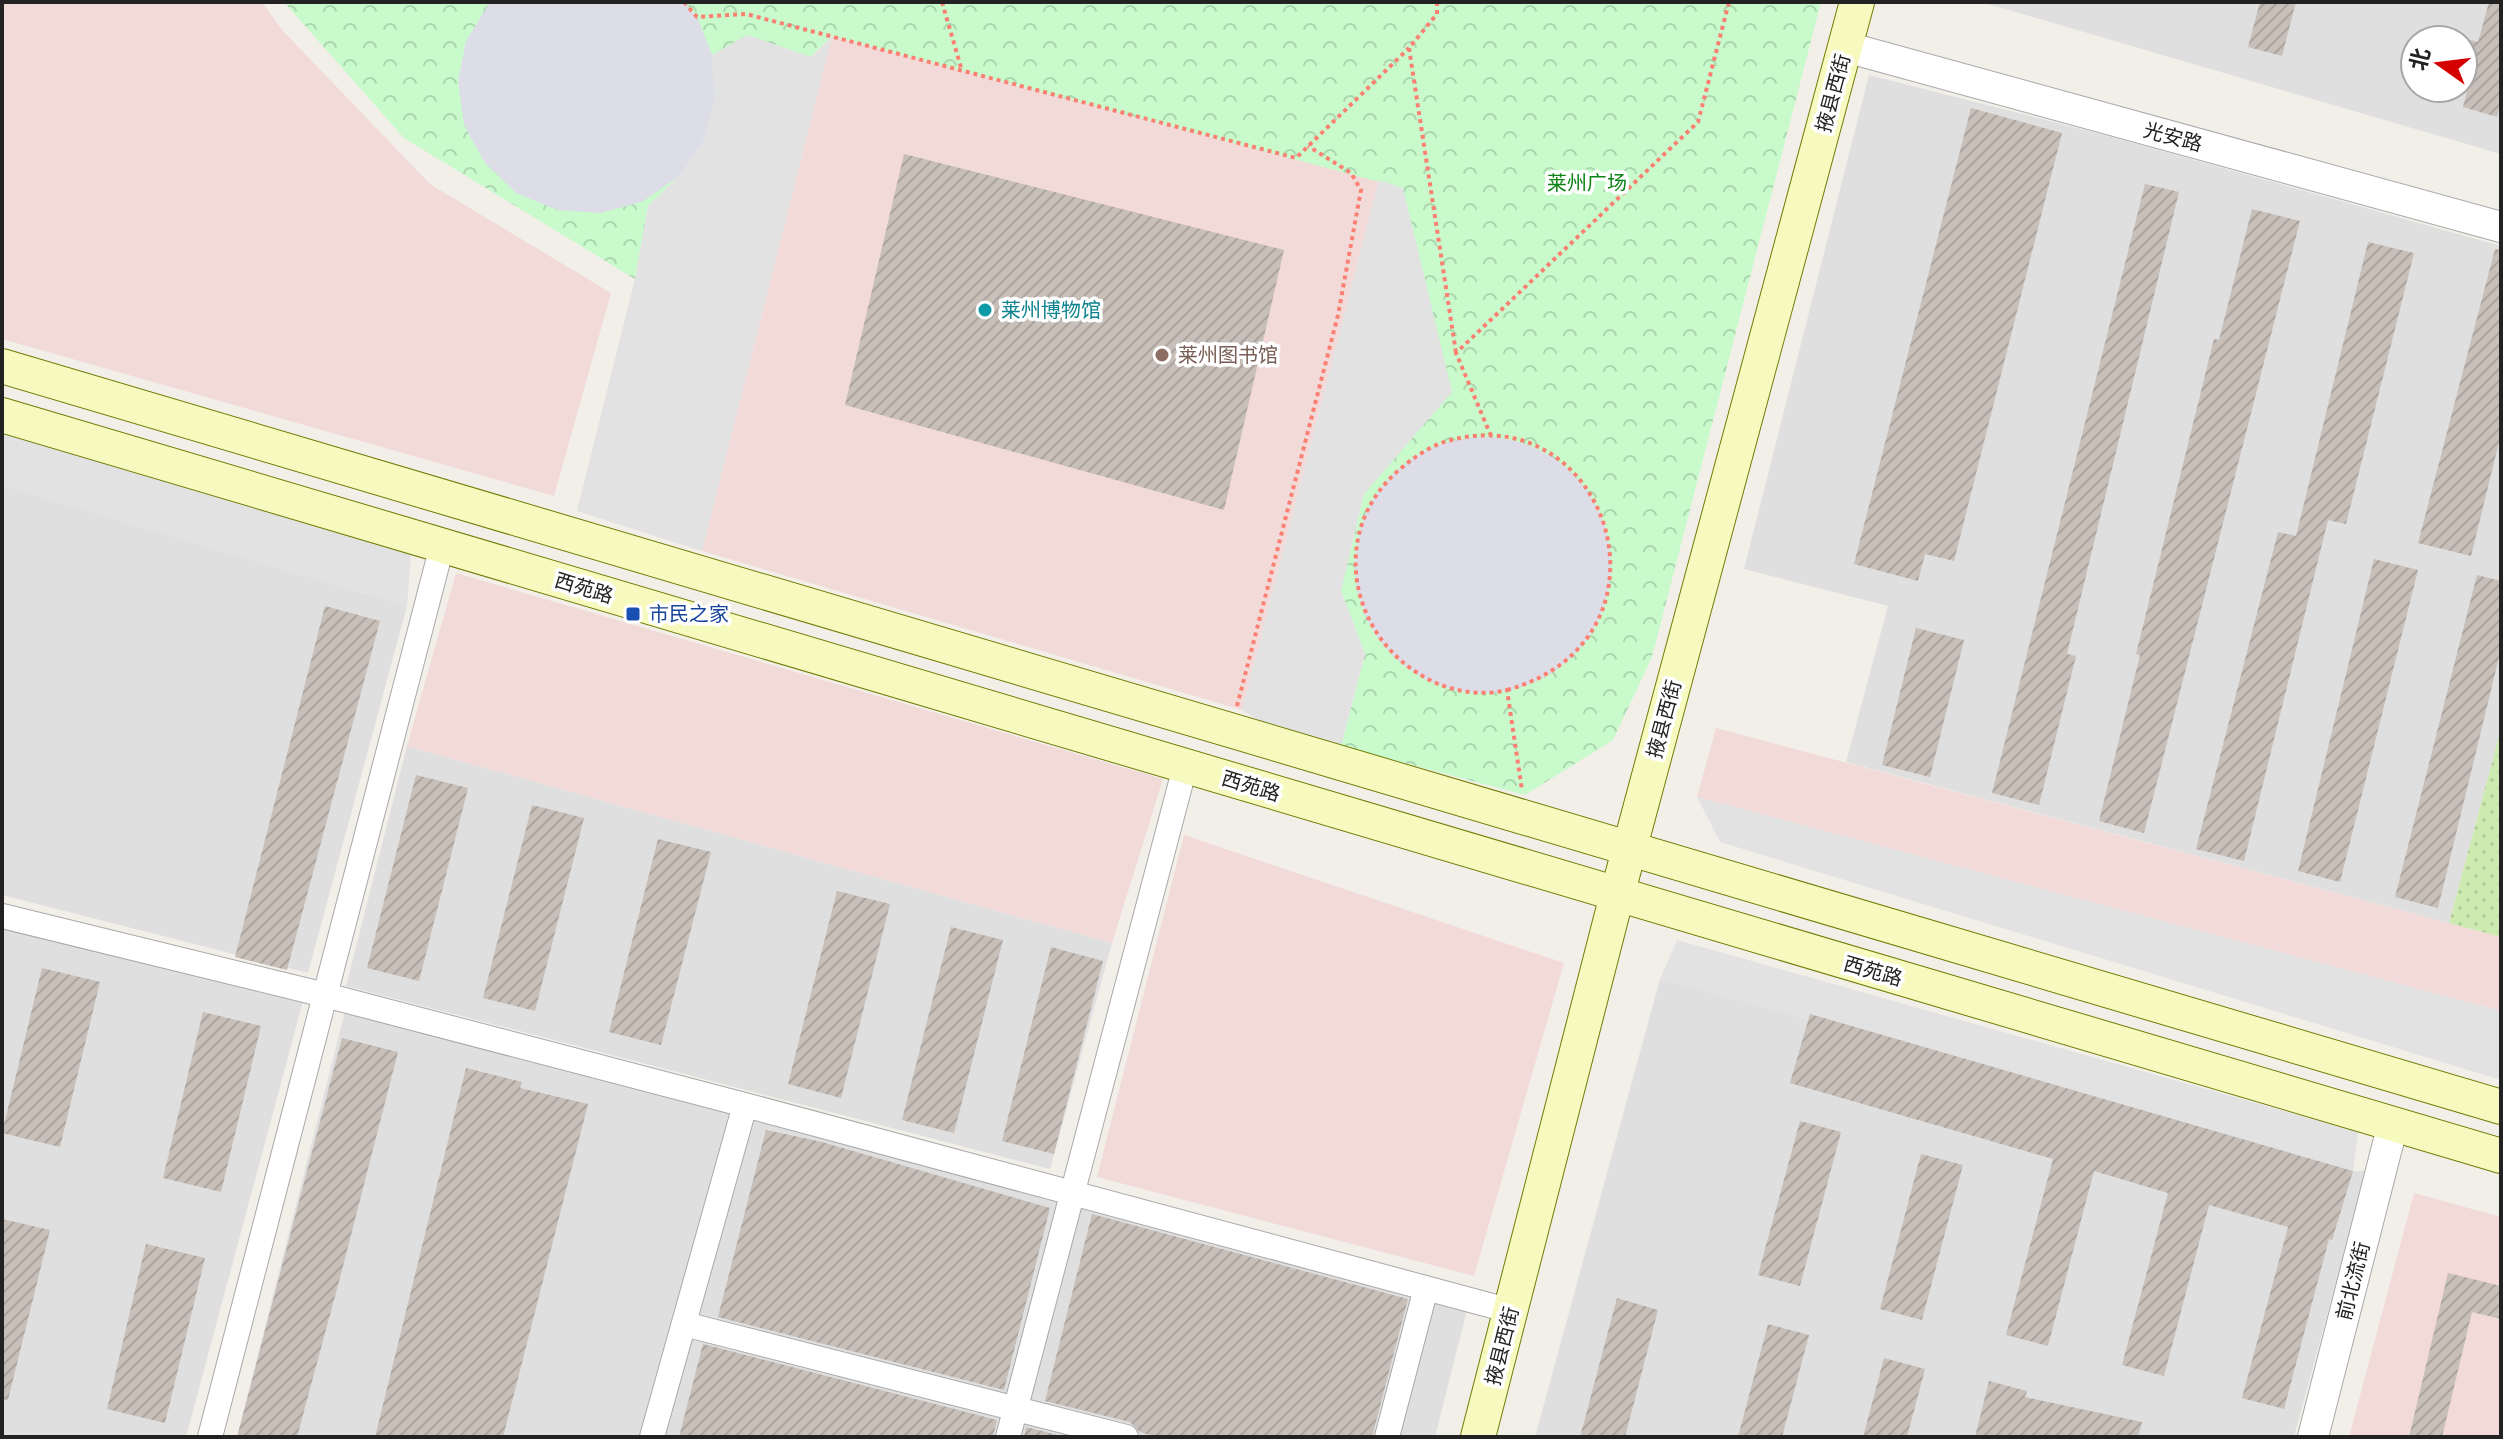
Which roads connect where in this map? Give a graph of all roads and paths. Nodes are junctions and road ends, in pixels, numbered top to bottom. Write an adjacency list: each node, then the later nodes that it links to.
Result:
1 (684, 2): 8 (path)
2 (942, 2): 8 (path)
3 (1437, 2): 7 (path)
4 (1729, 2): 11 (path)
5 (1857, 2): 6 (main road, 掖县西街)
6 (1846, 47): 10 (street, 光安路); 20 (main road, 掖县西街)
7 (1409, 48): 9 (path); 11 (path)
8 (962, 71): 9 (path)
9 (1308, 146): 17 (path)
10 (2501, 227)
11 (1456, 353): 14 (path)
12 (2, 366): 17 (main road)
13 (2, 415): 15 (main road, 西苑路)
14 (1491, 436): 16 (path); 16 (path)
15 (442, 546): 18 (main road, 西苑路); 23 (street)
16 (1507, 690): 19 (path)
17 (1230, 731): 19 (main road)
18 (1185, 767): 21 (main road, 西苑路); 28 (street)
19 (1527, 820): 20 (main road)
20 (1629, 850): 21 (main road, 掖县西街); 25 (main road)
21 (1617, 895): 26 (main road, 西苑路); 30 (main road, 掖县西街)
22 (2, 916): 23 (street)
23 (325, 995): 24 (street); 33 (street)
24 (745, 1105): 28 (street); 31 (street)
25 (2501, 1107)
26 (2393, 1124): 27 (main road, 西苑路); 39 (street, 前北流街)
27 (2501, 1156)
28 (1073, 1193): 29 (street); 32 (street)
29 (1426, 1288): 30 (street); 37 (street)
30 (1511, 1311): 38 (main road, 掖县西街)
31 (684, 1324): 32 (street); 34 (street)
32 (1015, 1408): 35 (street); 36 (street)
33 (210, 1437)
34 (652, 1437)
35 (1008, 1437)
36 (1126, 1437)
37 (1387, 1437)
38 (1478, 1437)
39 (2313, 1437)

